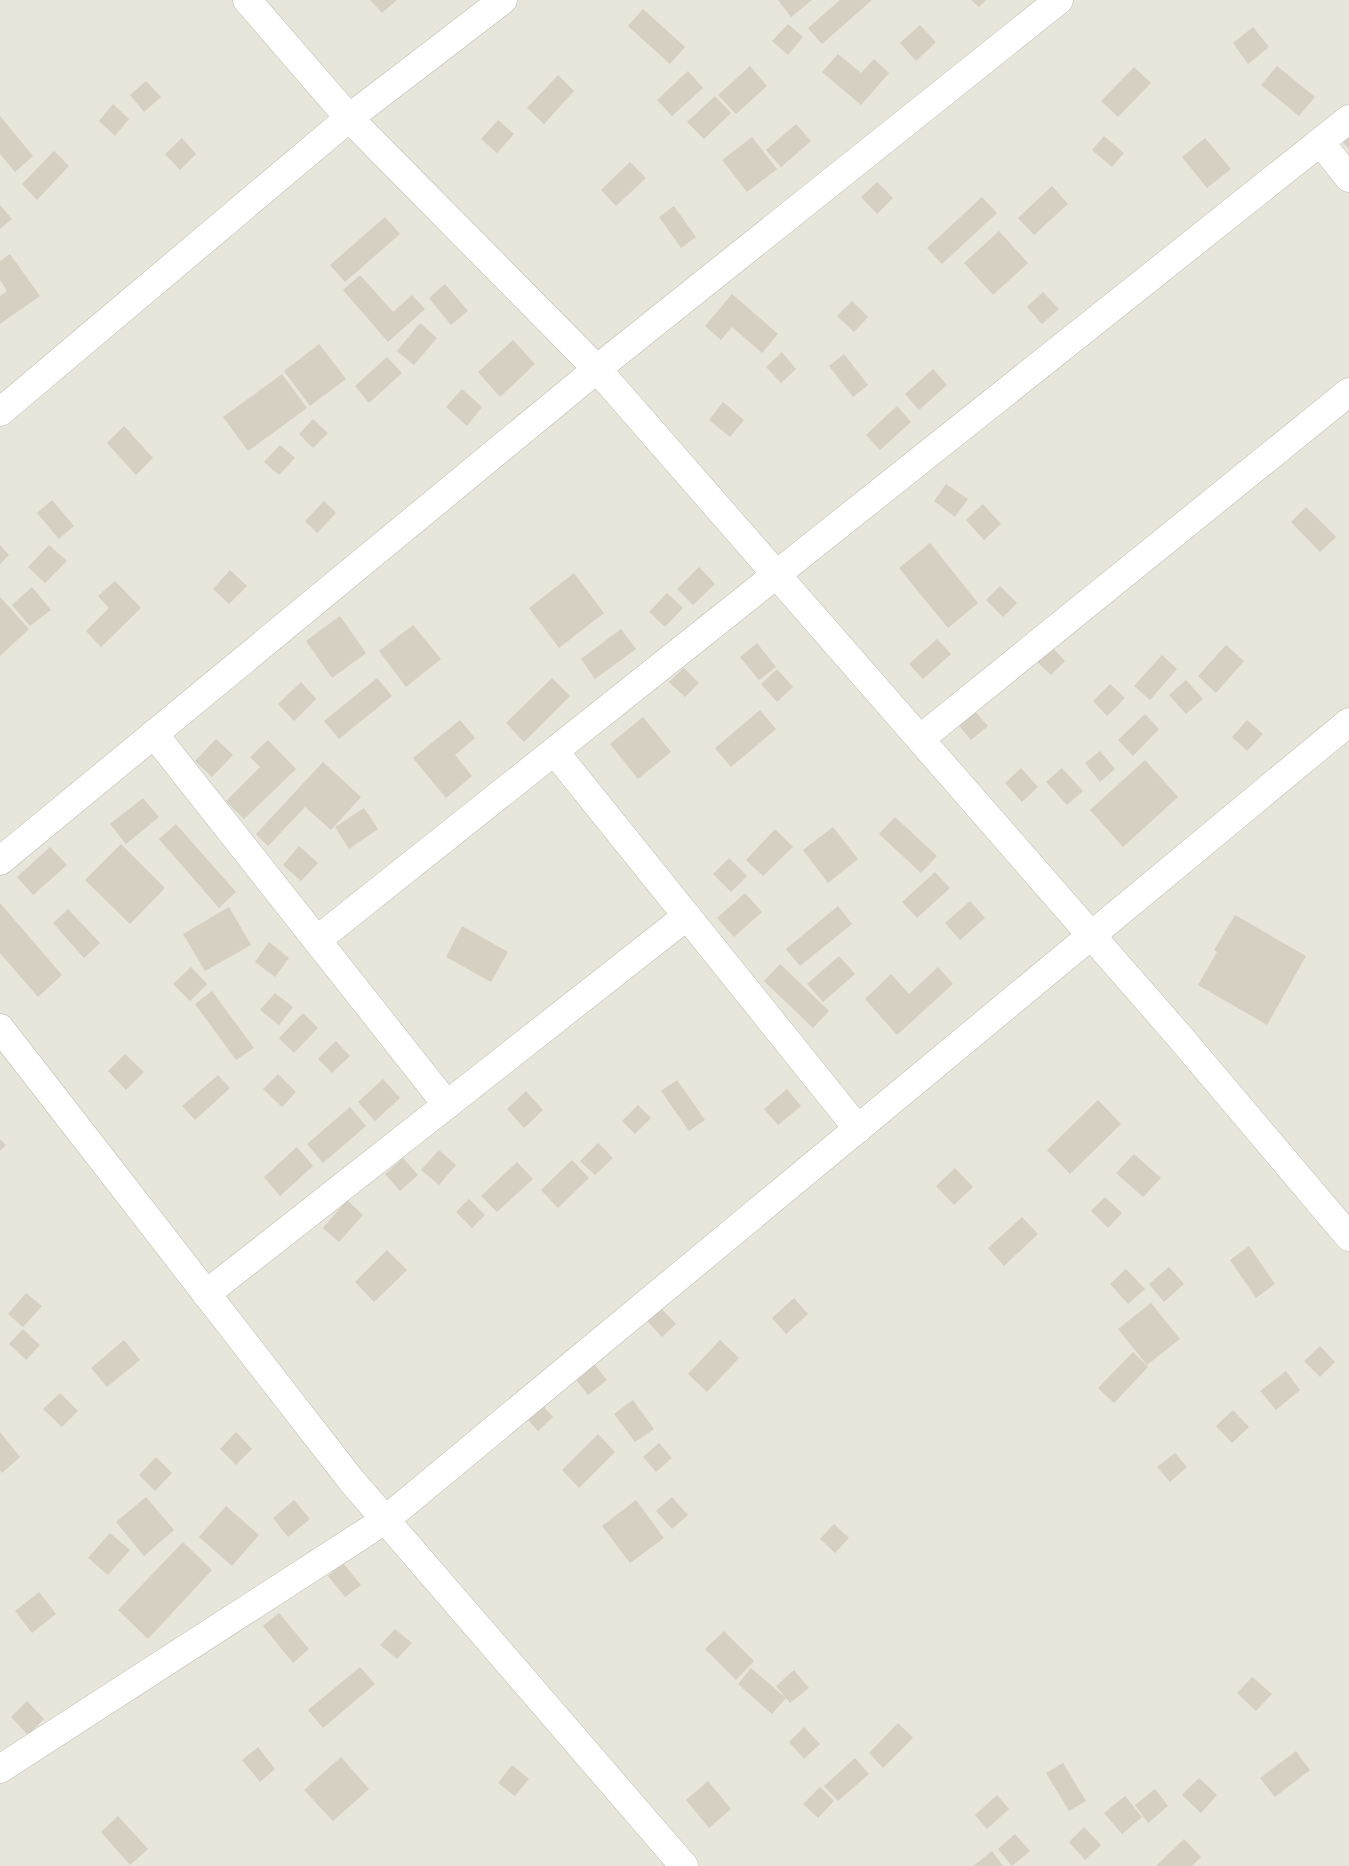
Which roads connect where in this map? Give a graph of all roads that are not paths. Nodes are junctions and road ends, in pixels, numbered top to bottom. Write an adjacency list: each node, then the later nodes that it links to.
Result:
1 (247, 0): 4 (street)
2 (503, 0): 4 (street)
3 (1059, 0): 8 (street)
4 (349, 118): 8 (street); 10 (street)
5 (1349, 119): 6 (street)
6 (1320, 142): 7 (street); 11 (street)
7 (1349, 178)
8 (597, 369): 11 (street); 13 (street)
9 (1349, 392): 14 (street)
10 (0, 412)
11 (777, 574): 14 (street); 15 (street)
12 (1349, 722): 18 (street)
13 (154, 734): 16 (street); 19 (street)
14 (920, 739): 18 (street)
15 (555, 752): 17 (street); 19 (street)
16 (0, 861)
17 (687, 916): 21 (street); 22 (street)
18 (1092, 936): 22 (street); 23 (street)
19 (317, 940): 21 (street)
20 (0, 1028): 24 (street)
21 (447, 1105): 24 (street)
22 (858, 1129): 25 (street)
23 (1349, 1237)
24 (206, 1294): 25 (street)
25 (386, 1520): 26 (street); 27 (street)
26 (0, 1769)
27 (684, 1866)

